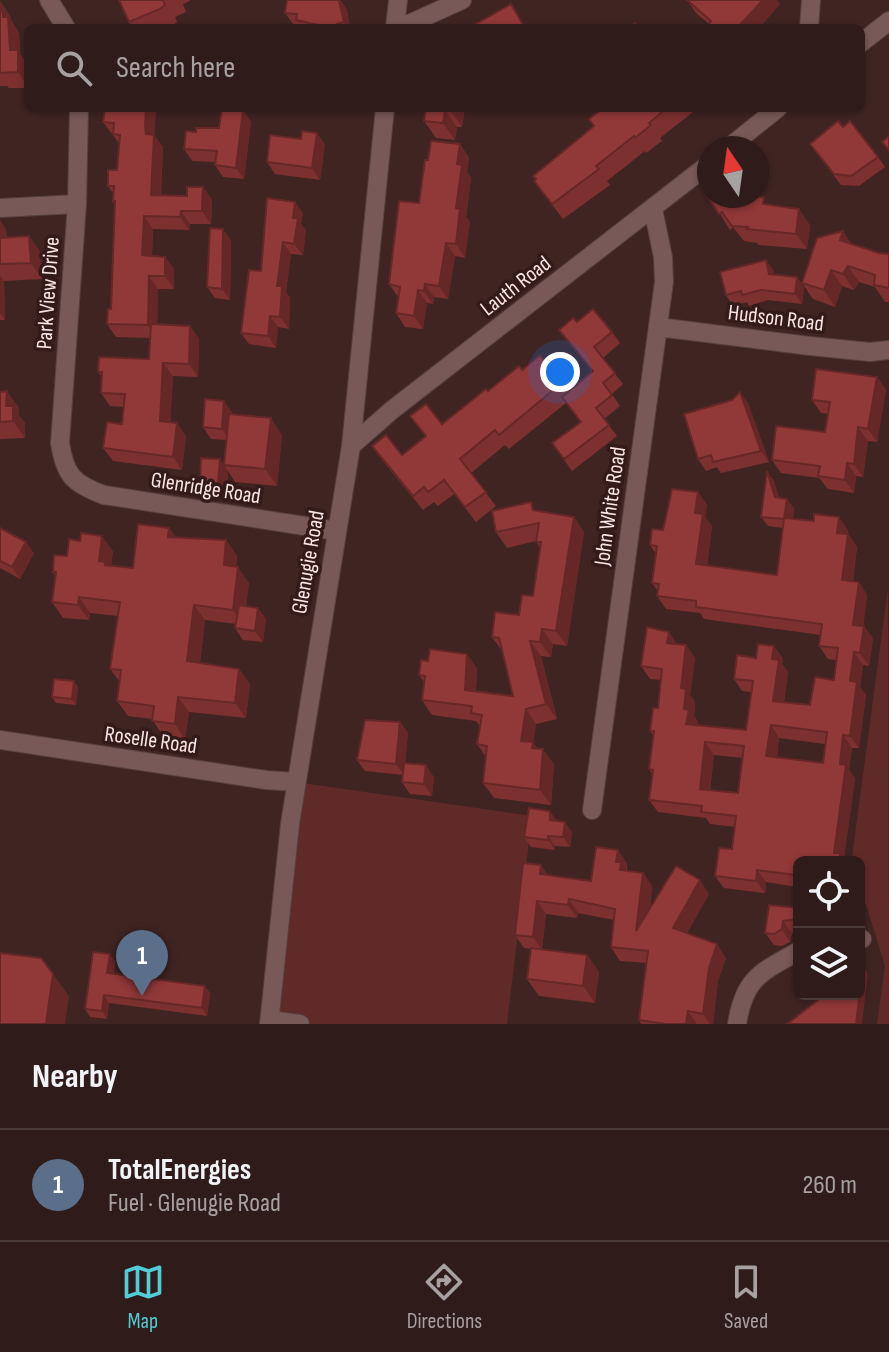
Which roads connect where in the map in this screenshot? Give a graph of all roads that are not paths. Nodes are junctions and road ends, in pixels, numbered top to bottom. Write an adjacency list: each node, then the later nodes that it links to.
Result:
1 (49, 0): 6 (street)
2 (398, 0): 7 (street)
3 (462, 0): 8 (street)
4 (811, 0): 9 (street)
5 (889, 21): 10 (street)
6 (64, 24)
7 (397, 24)
8 (406, 24)
9 (809, 24)
10 (865, 40)
11 (79, 112): 16 (street, Park View Drive)
12 (385, 112): 21 (street, Glenugie Road)
13 (773, 112): 14 (street)
14 (743, 136)
15 (697, 174): 18 (street, Lauth Road)
16 (77, 204): 17 (street); 22 (street, Park View Drive)
17 (0, 208)
18 (653, 209): 19 (street, John White Road); 21 (street, Lauth Road)
19 (658, 327): 20 (street, Hudson Road); 26 (street, John White Road)
20 (889, 350)
21 (351, 446): 23 (street, Glenugie Road)
22 (72, 479): 23 (street, Glenridge Road)
23 (337, 531): 25 (street, Glenugie Road)
24 (0, 740): 25 (street, Roselle Road)
25 (296, 782): 28 (street, Glenugie Road)
26 (592, 810)
27 (793, 954): 30 (street)
28 (269, 1022): 29 (street)
29 (300, 1024)
30 (737, 1024)

